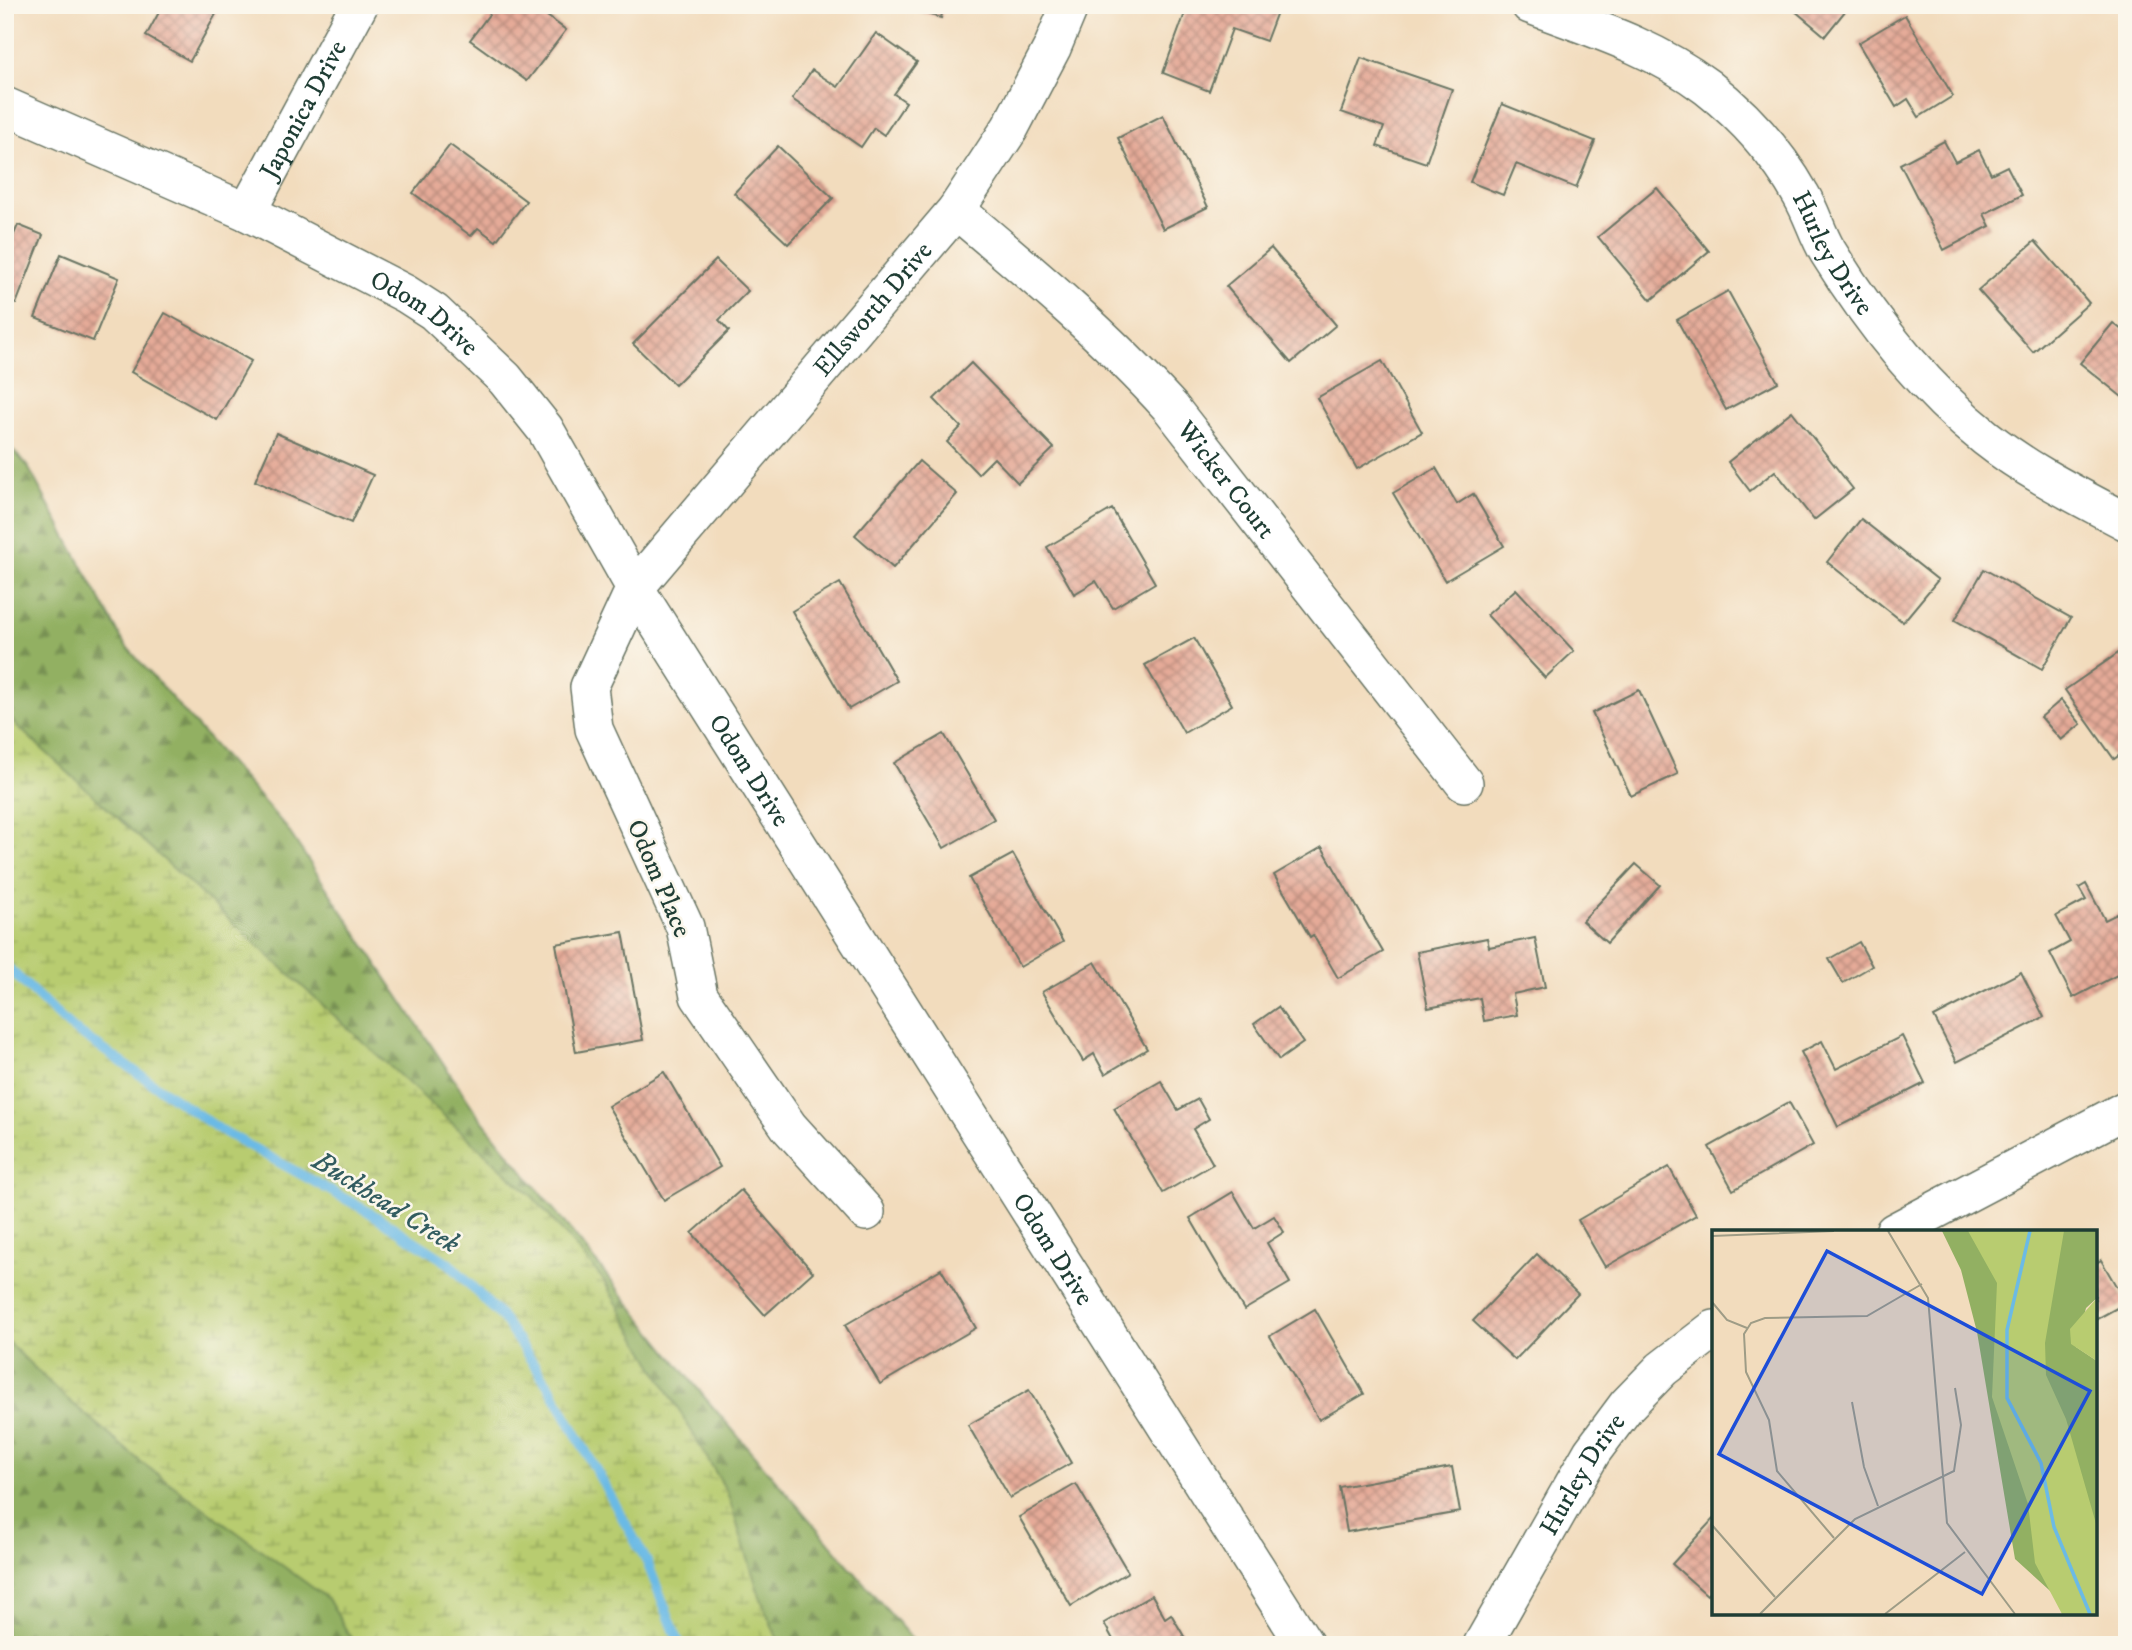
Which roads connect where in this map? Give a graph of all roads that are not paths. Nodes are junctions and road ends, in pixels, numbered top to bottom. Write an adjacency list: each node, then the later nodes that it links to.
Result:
1 (359, 5): 6 (street, Japonica Drive)
2 (1070, 5): 5 (street, Ellsworth Drive)
3 (1530, 5): 7 (street, Hurley Drive)
4 (5, 106): 6 (street, Odom Drive)
5 (956, 210): 8 (street, Ellsworth Drive); 9 (street, Wicker Court)
6 (247, 212): 8 (street, Odom Drive)
7 (2127, 522)
8 (635, 587): 11 (street, Odom Place); 14 (street, Odom Drive)
9 (1464, 783)
10 (2127, 1109): 12 (street)
11 (866, 1212)
12 (1898, 1230)
13 (1712, 1331): 15 (street, Hurley Drive)
14 (1305, 1645)
15 (1482, 1645)

